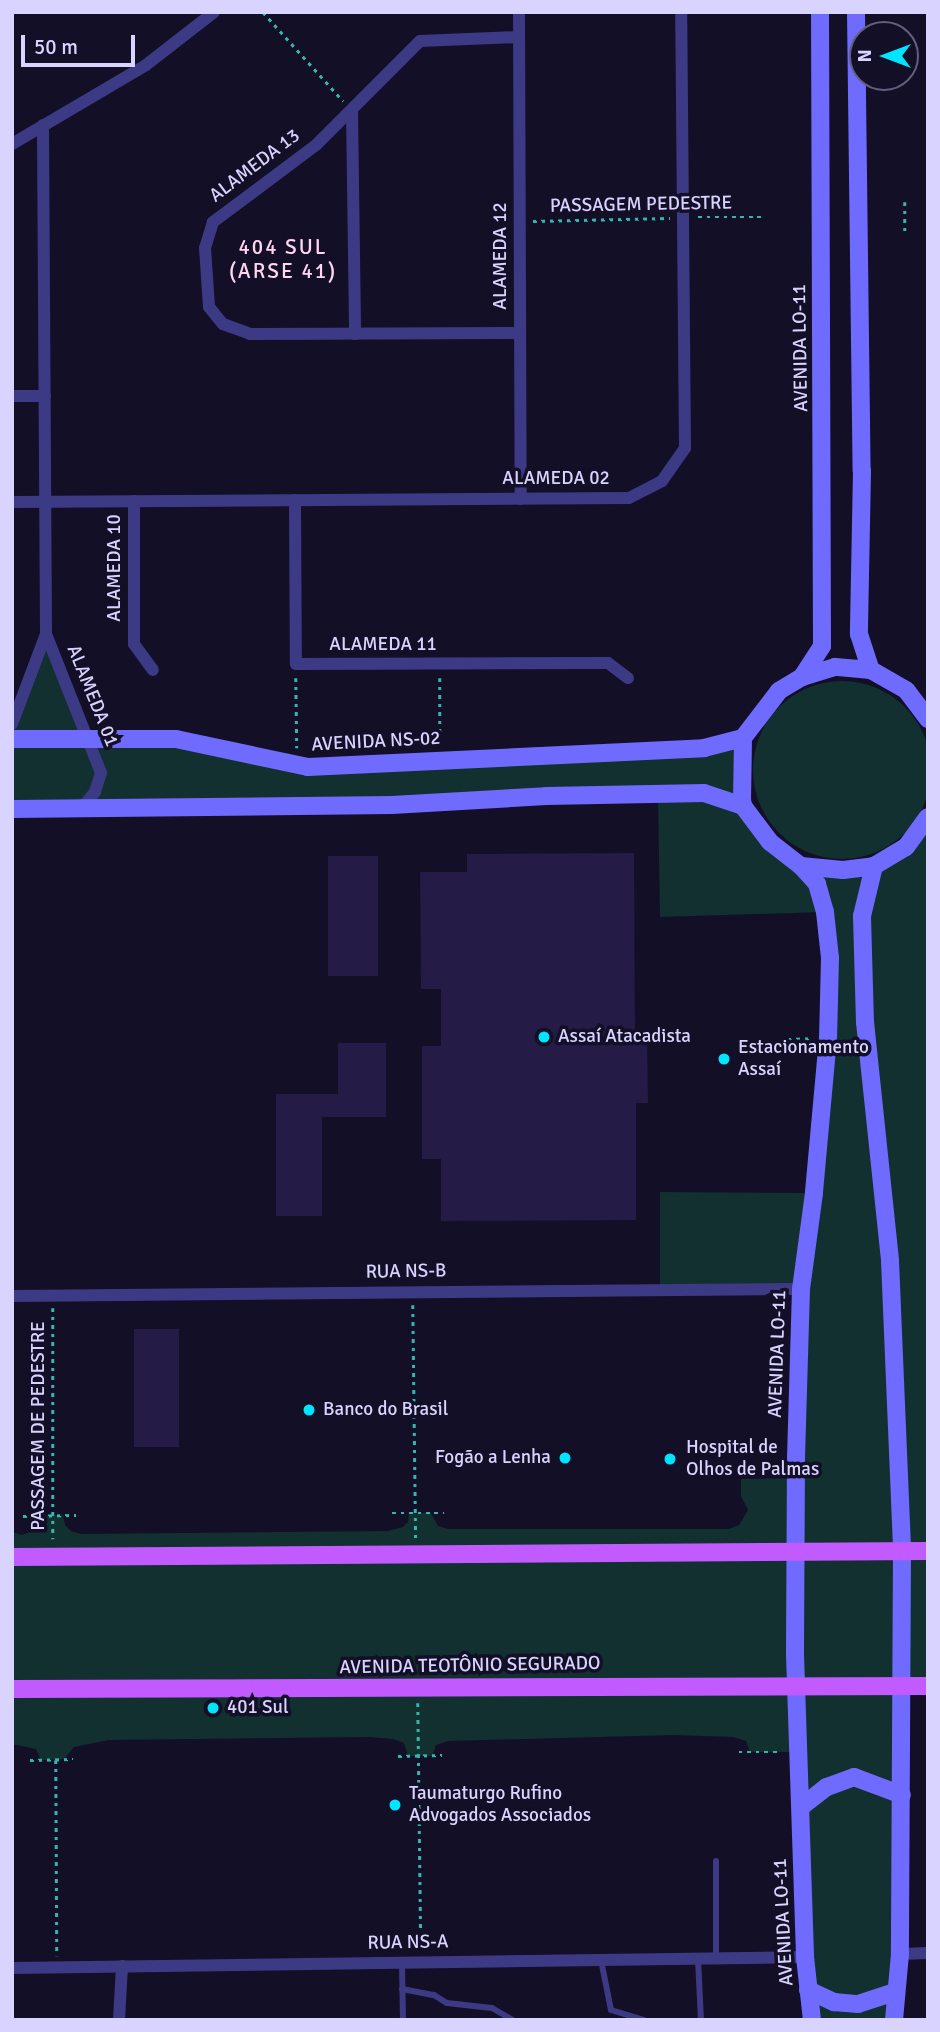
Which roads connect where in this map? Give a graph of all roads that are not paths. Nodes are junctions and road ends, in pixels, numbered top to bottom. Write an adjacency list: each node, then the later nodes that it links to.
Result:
1 (214, 12): 8 (street)
2 (519, 12): 6 (street, ALAMEDA 12)
3 (681, 12): 14 (street, ALAMEDA 02)
4 (820, 12): 22 (street, AVENIDA LO-11)
5 (856, 12): 21 (street)
6 (519, 37): 7 (street, ALAMEDA 13); 10 (street, ALAMEDA 12)
7 (352, 111): 11 (street); 11 (street, ALAMEDA 13)
8 (43, 125): 9 (street); 13 (street, ALAMEDA 01)
9 (12, 144)
10 (520, 333): 11 (street, ALAMEDA 13); 14 (street, ALAMEDA 12)
11 (355, 334)
12 (12, 396): 13 (street)
13 (45, 396): 17 (street, ALAMEDA 01)
14 (521, 499): 15 (street, ALAMEDA 02)
15 (295, 500): 18 (street, ALAMEDA 02); 23 (street, ALAMEDA 11)
16 (12, 502): 17 (street, ALAMEDA 02)
17 (46, 502): 18 (street, ALAMEDA 02); 19 (street, ALAMEDA 01)
18 (134, 502): 20 (street, ALAMEDA 10)
19 (46, 634): 25 (street, ALAMEDA 01); 28 (street, ALAMEDA 01)
20 (153, 670)
21 (871, 670): 22 (street); 24 (street)
22 (802, 677): 26 (street)
23 (628, 678)
24 (928, 719)
25 (12, 724)
26 (743, 738): 28 (street, AVENIDA NS-02); 29 (street)
27 (12, 739): 28 (street, AVENIDA NS-02)
28 (90, 739): 31 (street, ALAMEDA 01)
29 (743, 806): 31 (street); 33 (street)
30 (12, 809): 31 (street)
31 (81, 809)
32 (928, 817): 34 (street)
33 (801, 866): 34 (street); 35 (street, AVENIDA LO-11)
34 (874, 866): 37 (street)
35 (801, 1290): 36 (street, RUA NS-B); 39 (street, AVENIDA LO-11)
36 (12, 1296)
37 (902, 1551): 38 (main road); 39 (main road); 42 (street)
38 (928, 1551)
39 (796, 1552): 40 (main road); 41 (street, AVENIDA LO-11)
40 (12, 1557)
41 (796, 1686): 42 (main road, AVENIDA TEOTÔNIO SEGURADO); 44 (main road, AVENIDA TEOTÔNIO SEGURADO); 46 (street, AVENIDA LO-11)
42 (904, 1686): 43 (main road, AVENIDA TEOTÔNIO SEGURADO); 45 (street)
43 (928, 1686)
44 (12, 1689)
45 (902, 1795): 46 (street); 49 (street)
46 (801, 1807): 50 (street, AVENIDA LO-11)
47 (716, 1861): 52 (lane)
48 (928, 1953): 49 (street)
49 (900, 1954): 59 (street)
50 (805, 1957): 52 (street, RUA NS-A); 58 (street, AVENIDA LO-11)
51 (698, 1958): 52 (street, RUA NS-A); 53 (street, RUA NS-A); 64 (lane)
52 (716, 1958)
53 (601, 1960): 54 (street, RUA NS-A); 63 (lane)
54 (402, 1963): 55 (street, RUA NS-A); 57 (lane)
55 (122, 1966): 56 (street, RUA NS-A); 60 (street)
56 (12, 1968)
57 (402, 1989): 61 (lane); 62 (lane)
58 (808, 1990): 59 (street); 65 (street, AVENIDA LO-11)
59 (896, 1992): 66 (street)
60 (119, 2020)
61 (403, 2020)
62 (513, 2020)
63 (643, 2020)
64 (701, 2020)
65 (812, 2020)
66 (894, 2020)

